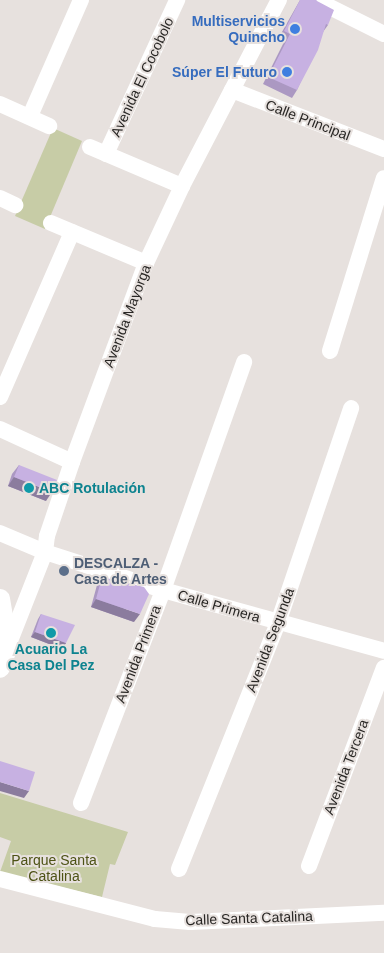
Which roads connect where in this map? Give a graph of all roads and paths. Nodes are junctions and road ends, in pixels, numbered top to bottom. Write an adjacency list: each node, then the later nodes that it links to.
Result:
1 (81, 0): 8 (street)
2 (177, 0): 12 (street, Avenida El Cocobolo)
3 (279, 0): 6 (street, Avenida Mayorga)
4 (316, 0): 5 (street)
5 (384, 34)
6 (232, 90): 11 (street, Calle Principal); 14 (street, Avenida Mayorga)
7 (0, 104): 8 (street)
8 (30, 116): 9 (street)
9 (49, 126)
10 (90, 147): 12 (street)
11 (384, 149)
12 (106, 154): 14 (street)
13 (384, 178): 20 (street)
14 (182, 186): 19 (street, Avenida Mayorga)
15 (0, 198): 16 (street)
16 (15, 205)
17 (51, 223): 18 (street)
18 (72, 232): 19 (street); 22 (street)
19 (146, 262): 25 (street, Avenida Mayorga)
20 (330, 351)
21 (244, 362): 28 (street, Avenida Primera)
22 (0, 397)
23 (351, 408): 30 (street, Avenida Segunda)
24 (0, 429): 25 (street)
25 (72, 462): 27 (street, Avenida Mayorga)
26 (0, 534): 27 (street, Calle Primera)
27 (45, 552): 28 (street, Calle Primera); 31 (street, Avenida Mayorga)
28 (163, 590): 30 (street, Calle Primera); 35 (street, Avenida Primera)
29 (0, 599): 31 (main road)
30 (278, 623): 32 (street, Calle Primera); 37 (street, Avenida Segunda)
31 (8, 646): 33 (main road)
32 (384, 651)
33 (0, 668)
34 (384, 668): 36 (street, Avenida Tercera)
35 (81, 803)
36 (309, 866)
37 (179, 869)
38 (0, 879): 39 (street, Calle Santa Catalina)
39 (384, 912)

